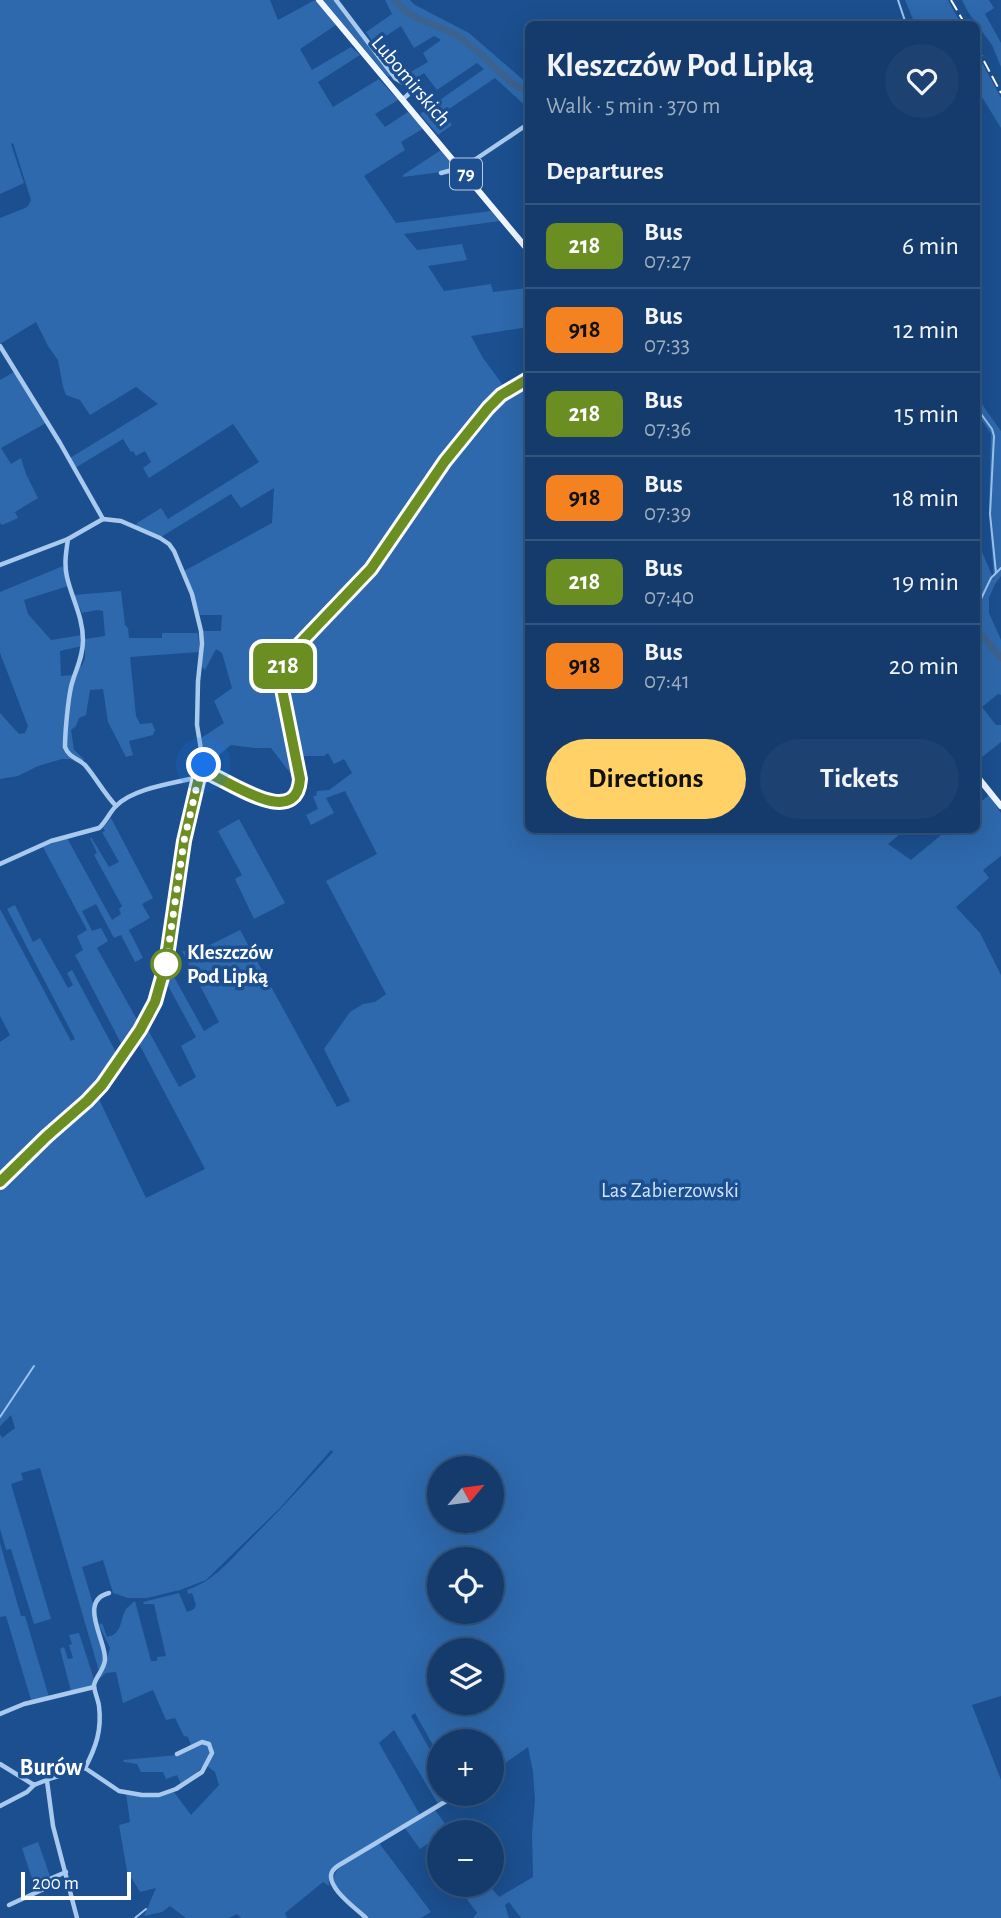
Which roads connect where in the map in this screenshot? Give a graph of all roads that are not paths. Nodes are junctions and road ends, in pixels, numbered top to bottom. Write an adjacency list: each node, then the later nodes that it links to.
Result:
1 (320, 0): 3 (main road, Lubomirskich / 79)
2 (336, 0): 3 (street)
3 (403, 99): 5 (main road, Lubomirskich / 79)
4 (525, 126): 5 (street)
5 (461, 168): 6 (street); 7 (main road, Lubomirskich / 79)
6 (441, 173)
7 (525, 246)
8 (0, 346): 10 (street)
9 (525, 381): 13 (street)
10 (103, 519): 11 (street); 13 (street)
11 (68, 539): 12 (street); 16 (street)
12 (0, 565)
13 (205, 774): 14 (street)
14 (199, 777): 16 (street); 19 (street)
15 (980, 780): 17 (main road)
16 (116, 806): 18 (street)
17 (1001, 806)
18 (0, 864)
19 (0, 1182)
20 (109, 1593): 21 (street)
21 (94, 1687): 22 (street); 25 (street)
22 (0, 1714)
23 (177, 1754): 25 (street)
24 (0, 1764): 27 (street)
25 (85, 1768): 26 (street)
26 (47, 1781): 27 (street); 30 (street)
27 (34, 1785): 28 (street)
28 (0, 1806)
29 (438, 1806): 33 (street)
30 (66, 1872): 31 (street); 32 (street)
31 (9, 1905)
32 (77, 1918)
33 (366, 1918)

